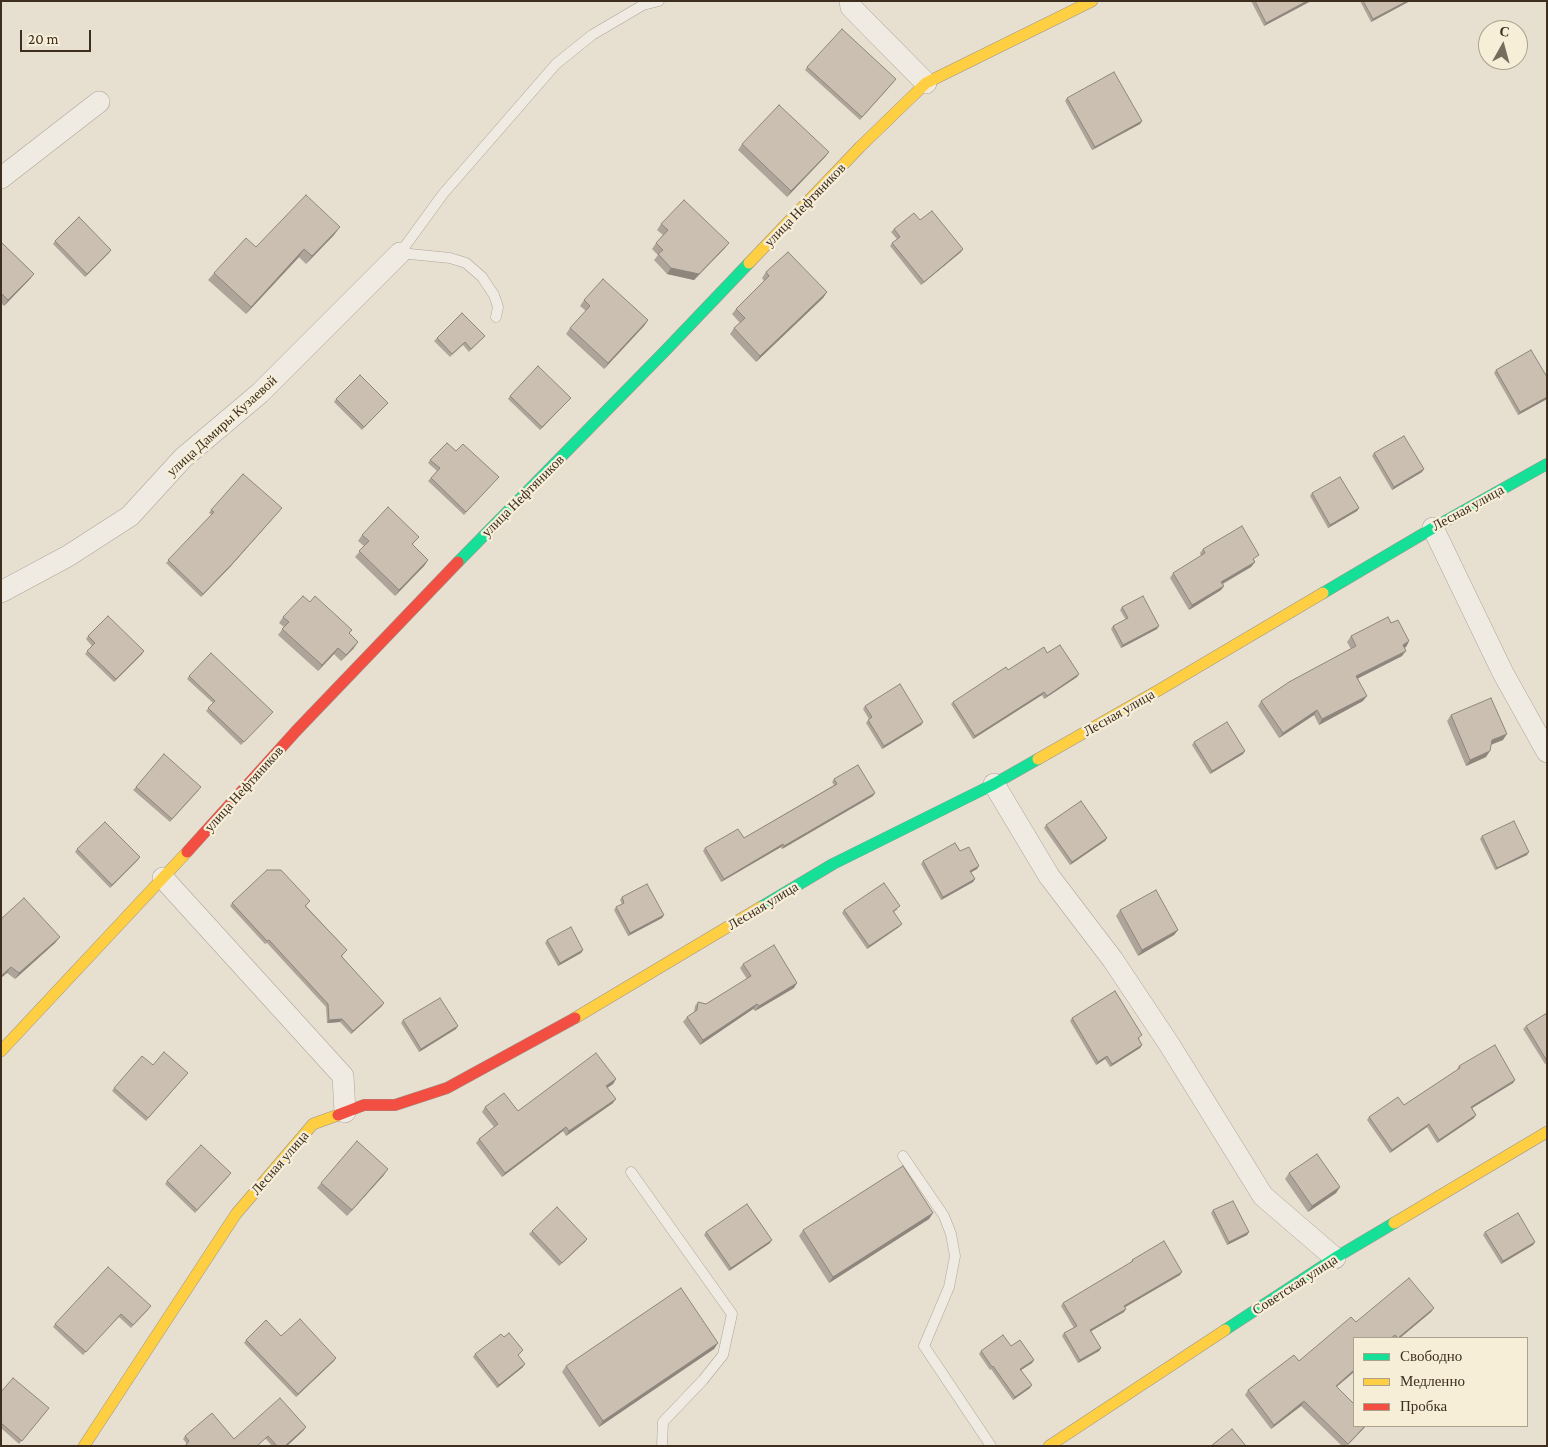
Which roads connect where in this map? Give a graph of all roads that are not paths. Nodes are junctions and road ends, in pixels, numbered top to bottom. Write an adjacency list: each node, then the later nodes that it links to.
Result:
1 (659, 1): 7 (lane)
2 (850, 1): 4 (street)
3 (1092, 1): 4 (street, улица Нефтяников)
4 (926, 83): 14 (street, улица Нефтяников)
5 (98, 102): 6 (street)
6 (1, 178)
7 (400, 253): 8 (lane); 11 (street, улица Дамиры Кузаевой)
8 (496, 317)
9 (1547, 464): 10 (street, Лесная улица)
10 (1433, 528): 12 (street); 13 (street, Лесная улица)
11 (1, 592)
12 (1547, 752)
13 (994, 784): 16 (street, Лесная улица); 20 (street)
14 (163, 878): 15 (street, улица Нефтяников); 16 (street)
15 (1, 1052)
16 (345, 1112): 21 (street, Лесная улица)
17 (1547, 1132): 20 (street, Советская улица)
18 (903, 1156): 23 (lane)
19 (631, 1172): 22 (lane)
20 (1335, 1258): 24 (street, Советская улица)
21 (84, 1446)
22 (662, 1446)
23 (991, 1446)
24 (1049, 1446)

